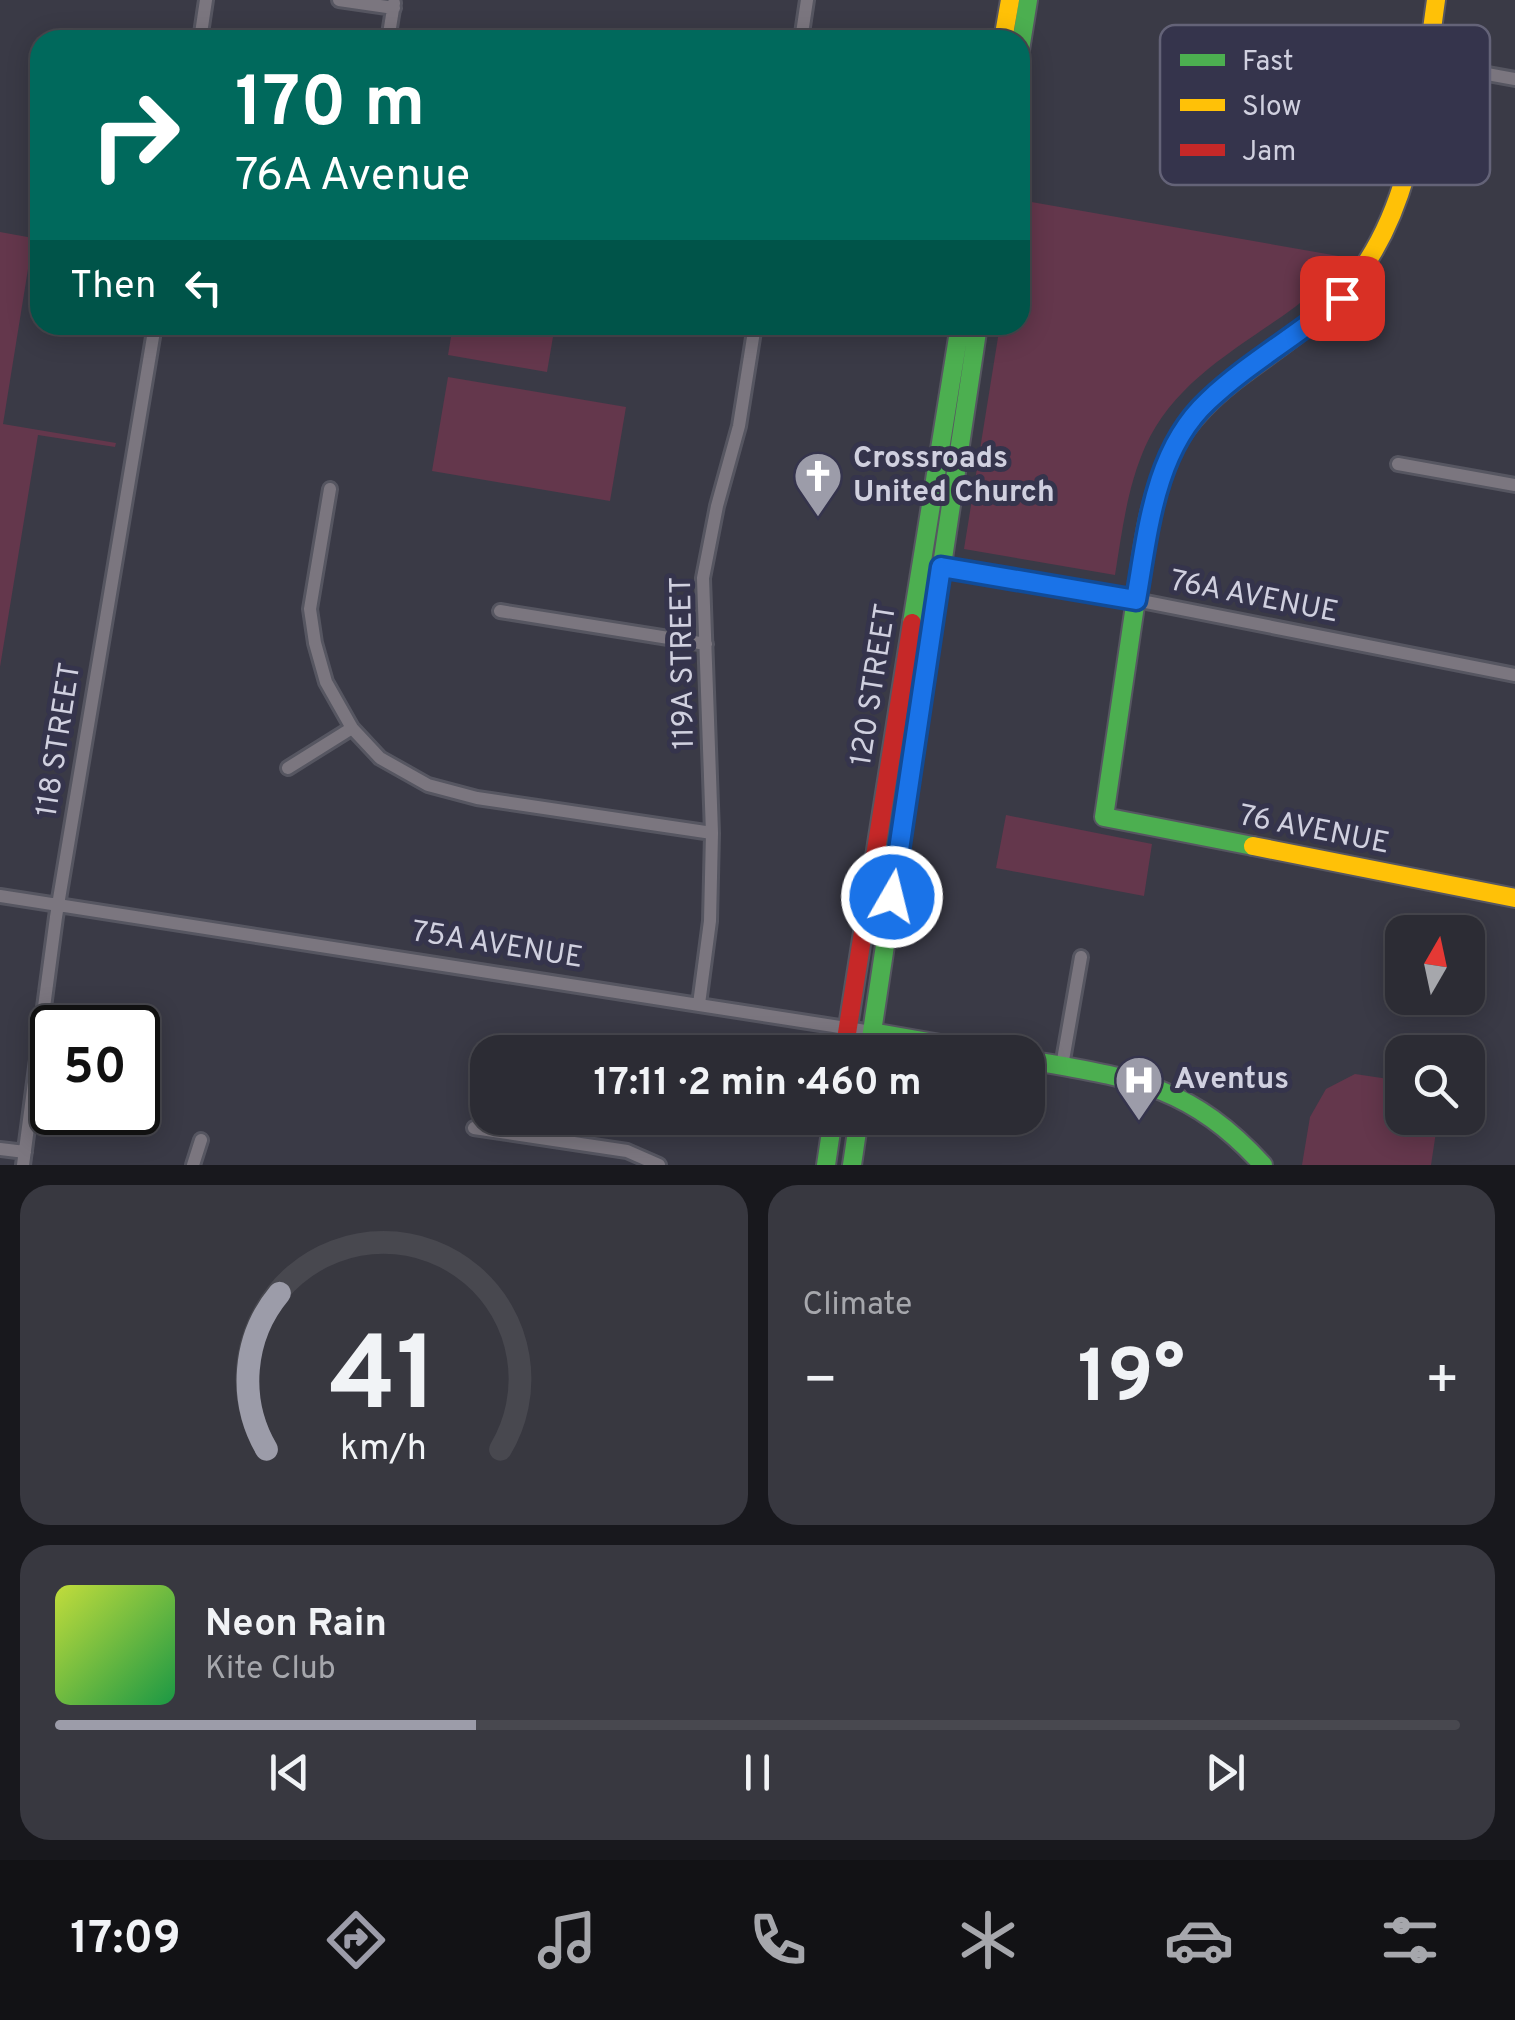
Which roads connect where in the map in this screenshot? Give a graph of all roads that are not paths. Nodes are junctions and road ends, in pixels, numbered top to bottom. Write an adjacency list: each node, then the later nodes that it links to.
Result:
1 (206, 0): 9 (street)
2 (340, 0): 7 (street)
3 (808, 0): 11 (street)
4 (1010, 0): 12 (street)
5 (1028, 0): 13 (street)
6 (1436, 0): 8 (street)
7 (394, 4): 10 (street)
8 (1432, 25)
9 (202, 30)
10 (390, 30)
11 (803, 30)
12 (1006, 30)
13 (1023, 30)
14 (1490, 75): 15 (street)
15 (1515, 79)
16 (1403, 185): 25 (street)
17 (153, 335): 34 (street, 118 STREET)
18 (753, 335): 27 (street, 119A STREET)
19 (959, 335): 24 (street, 120 STREET)
20 (976, 335): 24 (street, 120 STREET)
21 (1398, 464): 22 (street)
22 (1515, 485)
23 (330, 489): 29 (street)
24 (932, 566): 25 (street, 76A AVENUE); 37 (street, 120 STREET); 38 (street, 120 STREET)
25 (1136, 600): 28 (street, 76A AVENUE); 33 (street, 76 AVENUE)
26 (500, 611): 27 (street)
27 (706, 644): 31 (street, 119A STREET)
28 (1515, 676)
29 (352, 728): 30 (street); 31 (street)
30 (288, 768)
31 (712, 833): 36 (street, 119A STREET)
32 (0, 896): 34 (street, 75A AVENUE)
33 (1515, 898)
34 (58, 905): 36 (street, 75A AVENUE); 50 (street, 118 STREET)
35 (1080, 957): 43 (street)
36 (699, 1004): 37 (street, 75A AVENUE)
37 (848, 1028): 38 (street, 75A AVENUE); 39 (street, 120 STREET)
38 (872, 1032): 40 (street, 120 STREET); 41 (street, 75A AVENUE)
39 (847, 1035)
40 (872, 1035)
41 (889, 1035)
42 (1045, 1063): 43 (street)
43 (1062, 1066): 55 (street)
44 (509, 1135): 49 (street)
45 (831, 1135): 53 (street)
46 (857, 1135): 54 (street)
47 (201, 1140): 51 (street)
48 (0, 1149): 50 (street)
49 (626, 1158): 52 (street)
50 (24, 1159)
51 (192, 1165)
52 (659, 1165)
53 (826, 1165)
54 (852, 1165)
55 (1264, 1165)

